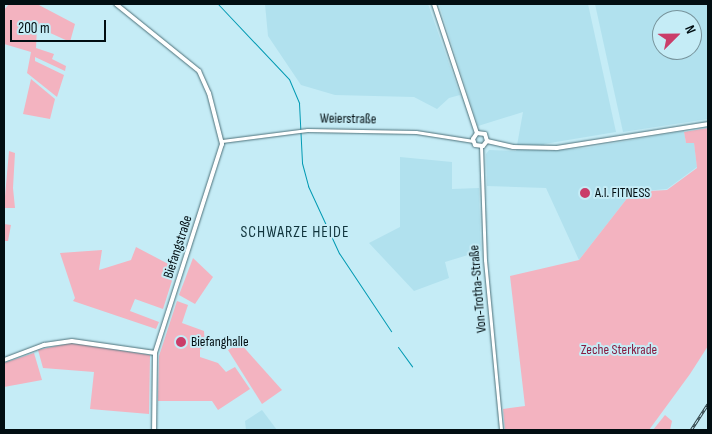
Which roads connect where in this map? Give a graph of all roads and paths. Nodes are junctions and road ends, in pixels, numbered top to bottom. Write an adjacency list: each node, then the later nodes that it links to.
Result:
1 (116, 4): 5 (main road, Biefangstraße)
2 (434, 4): 4 (main road)
3 (708, 124): 7 (main road)
4 (477, 133): 6 (main road); 7 (main road)
5 (222, 141): 6 (street, Weierstraße); 9 (main road, Biefangstraße)
6 (473, 141): 8 (main road)
7 (487, 141): 8 (main road)
8 (480, 146): 12 (street, Von-Trotha-Straße)
9 (155, 353): 10 (main road); 11 (main road, Biefangstraße)
10 (4, 360)
11 (154, 430)
12 (501, 430)

